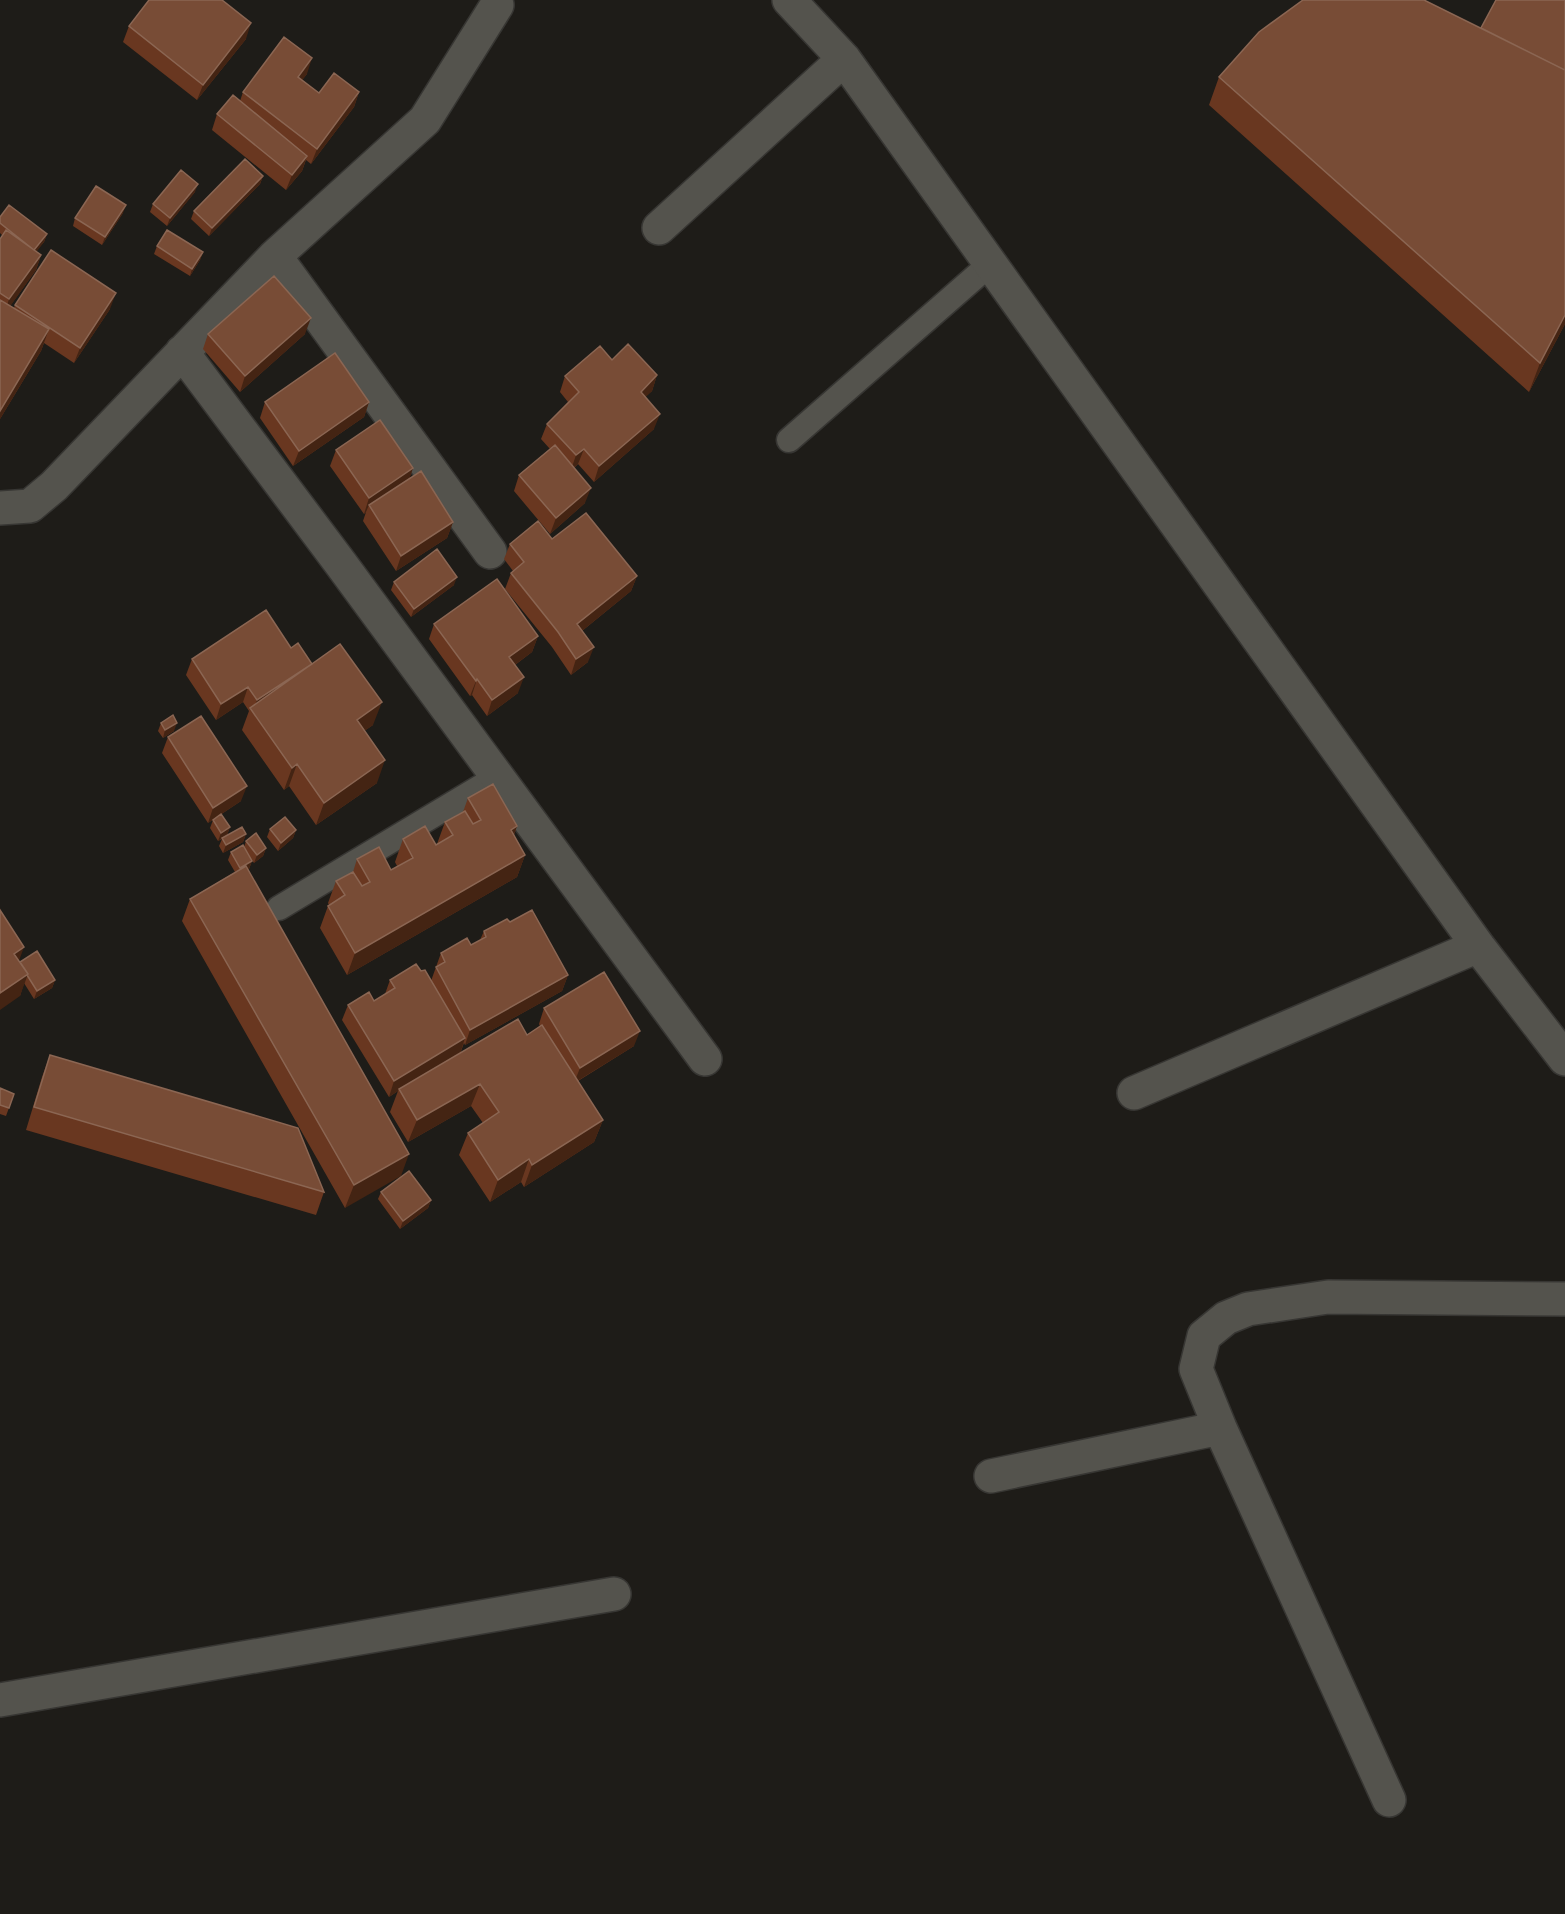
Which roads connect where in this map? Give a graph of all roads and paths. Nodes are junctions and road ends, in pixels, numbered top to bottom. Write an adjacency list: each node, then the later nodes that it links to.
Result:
1 (789, 0): 3 (street)
2 (497, 2): 5 (street)
3 (844, 59): 4 (street); 6 (street)
4 (659, 228)
5 (276, 256): 7 (street); 10 (street)
6 (990, 264): 8 (lane); 13 (street)
7 (182, 352): 9 (street); 11 (street)
8 (789, 440)
9 (0, 508)
10 (489, 552)
11 (497, 777): 12 (lane); 14 (street)
12 (279, 908)
13 (1478, 946): 15 (street); 16 (street)
14 (705, 1059)
15 (1565, 1059)
16 (1134, 1093)
17 (1565, 1299): 18 (street)
18 (1221, 1428): 19 (street); 22 (street)
19 (991, 1476)
20 (614, 1594): 21 (street)
21 (0, 1700)
22 (1389, 1800)

